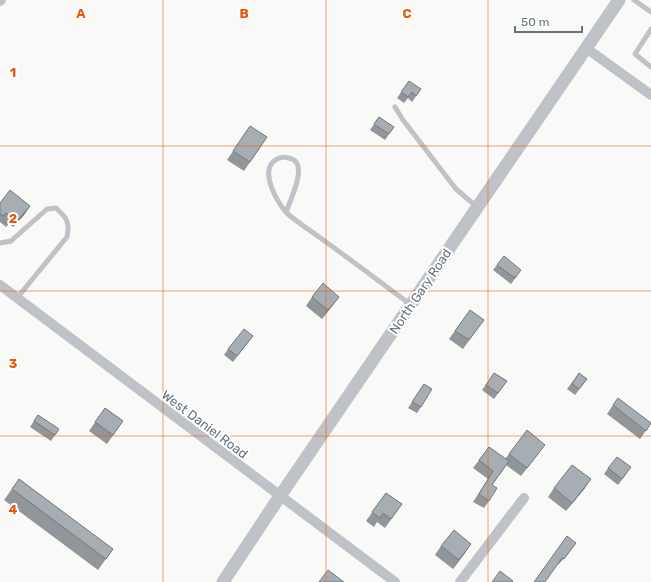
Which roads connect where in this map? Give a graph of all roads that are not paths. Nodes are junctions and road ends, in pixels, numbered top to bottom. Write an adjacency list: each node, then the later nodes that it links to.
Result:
1 (619, 0): 5 (street, North Gary Road)
2 (634, 0): 3 (lane)
3 (651, 12)
4 (651, 29): 6 (lane)
5 (586, 48): 7 (street); 9 (street, North Gary Road)
6 (651, 67)
7 (651, 95)
8 (395, 107): 9 (lane)
9 (478, 207): 14 (street, North Gary Road)
10 (286, 212): 10 (lane); 14 (lane)
11 (0, 243): 13 (lane)
12 (0, 286): 13 (street, West Daniel Road)
13 (16, 298): 15 (street, West Daniel Road)
14 (411, 305): 15 (street, North Gary Road)
15 (280, 496): 17 (street, North Gary Road); 18 (street, West Daniel Road)
16 (524, 498): 19 (street)
17 (223, 582)
18 (395, 582)
19 (460, 582)

